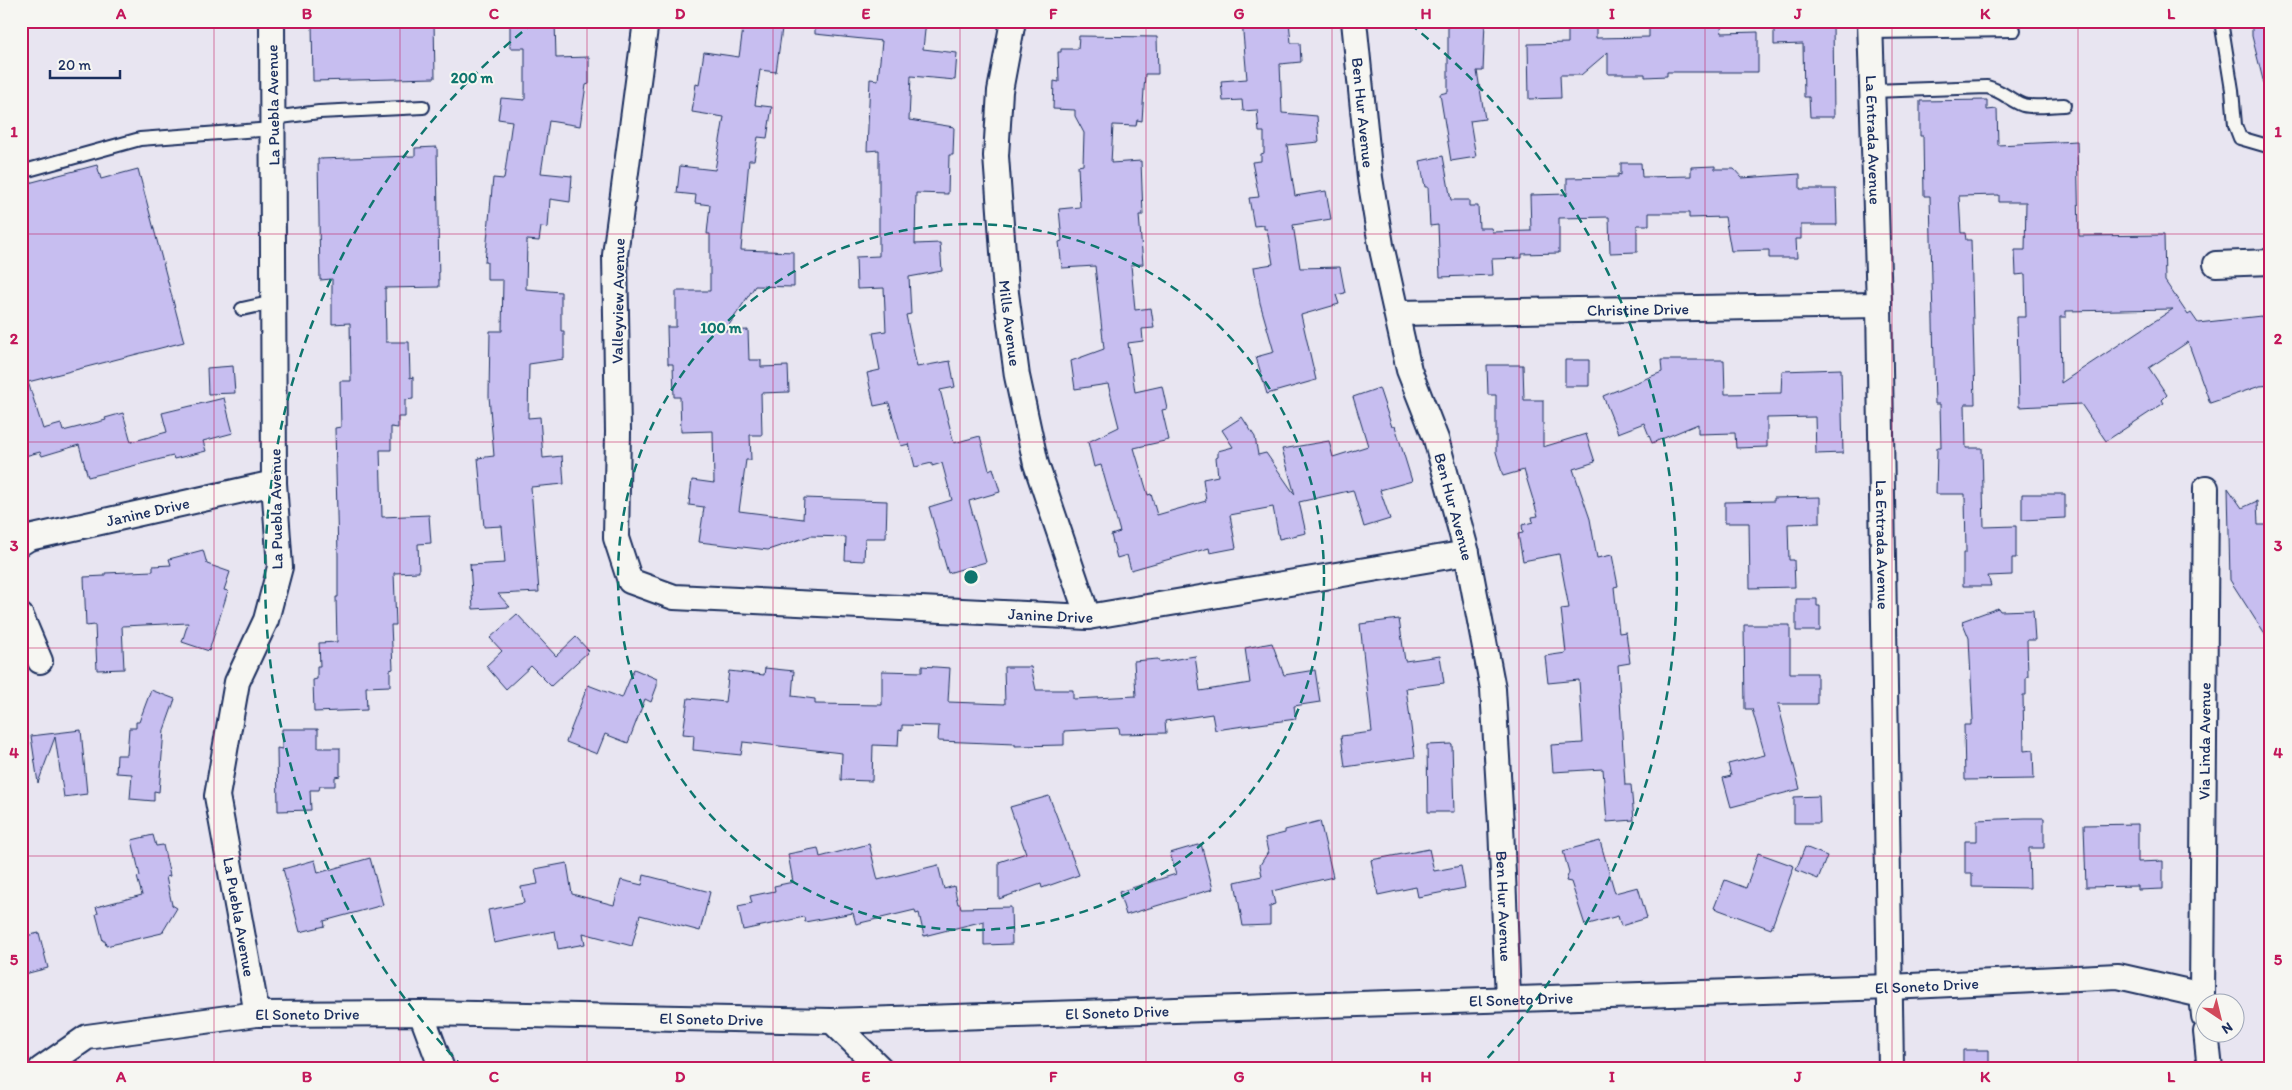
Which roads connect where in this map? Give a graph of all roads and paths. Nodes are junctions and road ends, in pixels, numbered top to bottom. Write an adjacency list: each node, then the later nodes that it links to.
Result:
1 (272, 21): 11 (street, La Puebla Avenue)
2 (646, 21): 24 (street, Valleyview Avenue)
3 (1013, 21): 26 (street, Mills Avenue)
4 (1354, 21): 19 (street, Ben Hur Avenue)
5 (2220, 21): 12 (lane)
6 (1870, 27): 7 (lane); 8 (street, La Entrada Avenue)
7 (2014, 30)
8 (1872, 91): 9 (lane); 17 (street, La Entrada Avenue)
9 (2064, 105)
10 (423, 107): 11 (lane)
11 (273, 124): 13 (lane); 16 (street, La Puebla Avenue)
12 (2271, 147)
13 (21, 172)
14 (2271, 262): 15 (street)
15 (2216, 264)
16 (274, 302): 18 (lane); 20 (street, La Puebla Avenue)
17 (1879, 305): 19 (street, Christine Drive); 28 (street, La Entrada Avenue)
18 (242, 309)
19 (1396, 313): 23 (street, Ben Hur Avenue)
20 (274, 483): 22 (street, Janine Drive); 33 (street, La Puebla Avenue)
21 (2206, 488): 29 (street, Via Linda Avenue)
22 (21, 543)
23 (1467, 553): 26 (street, Janine Drive); 30 (street, Ben Hur Avenue)
24 (630, 581): 26 (street, Janine Drive)
25 (21, 616): 27 (street)
26 (1088, 616)
27 (40, 661)
28 (1890, 987): 30 (street, El Soneto Drive); 31 (street, El Soneto Drive); 39 (street, La Entrada Avenue)
29 (2203, 992)
30 (1508, 999): 34 (street, El Soneto Drive)
31 (2194, 1002)
32 (421, 1013): 33 (street, El Soneto Drive); 34 (street, El Soneto Drive); 37 (street)
33 (257, 1014): 36 (street, El Soneto Drive)
34 (832, 1021): 38 (street)
35 (2207, 1042): 40 (street)
36 (41, 1069)
37 (442, 1069)
38 (881, 1069)
39 (1892, 1069)
40 (2210, 1069)

